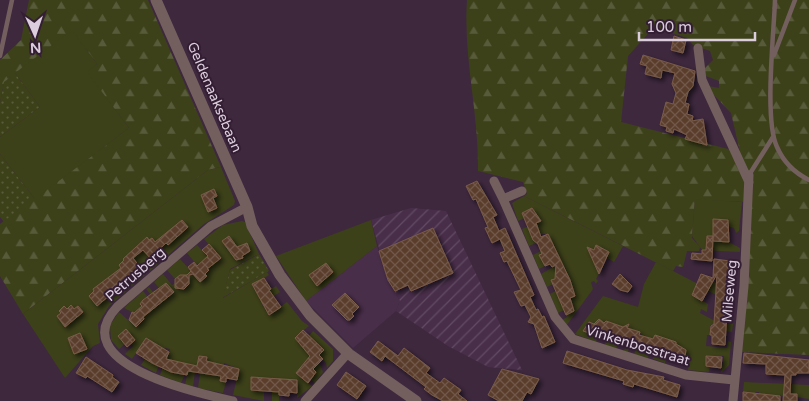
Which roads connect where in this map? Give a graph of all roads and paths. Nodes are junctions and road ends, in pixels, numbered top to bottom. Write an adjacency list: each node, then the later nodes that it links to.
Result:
1 (12, 0): 5 (lane)
2 (156, 0): 15 (street, Geldenaaksebaan)
3 (775, 0): 8 (lane)
4 (795, 0): 8 (lane)
5 (0, 44): 7 (lane)
6 (698, 48): 10 (street, Milseweg)
7 (0, 56)
8 (772, 59): 9 (lane)
9 (773, 137): 10 (lane); 11 (lane)
10 (749, 179): 17 (street, Milseweg)
11 (809, 180)
12 (494, 182): 14 (street, Vinkenbosstraat)
13 (522, 191): 14 (street)
14 (503, 199): 17 (street, Vinkenbosstraat)
15 (247, 206): 16 (street, Geldenaaksebaan); 18 (street, Petrusberg)
16 (348, 353): 19 (street); 20 (street, Geldenaaksebaan)
17 (734, 380): 21 (street, Milseweg)
18 (233, 401)
19 (305, 401)
20 (416, 401)
21 (733, 401)

